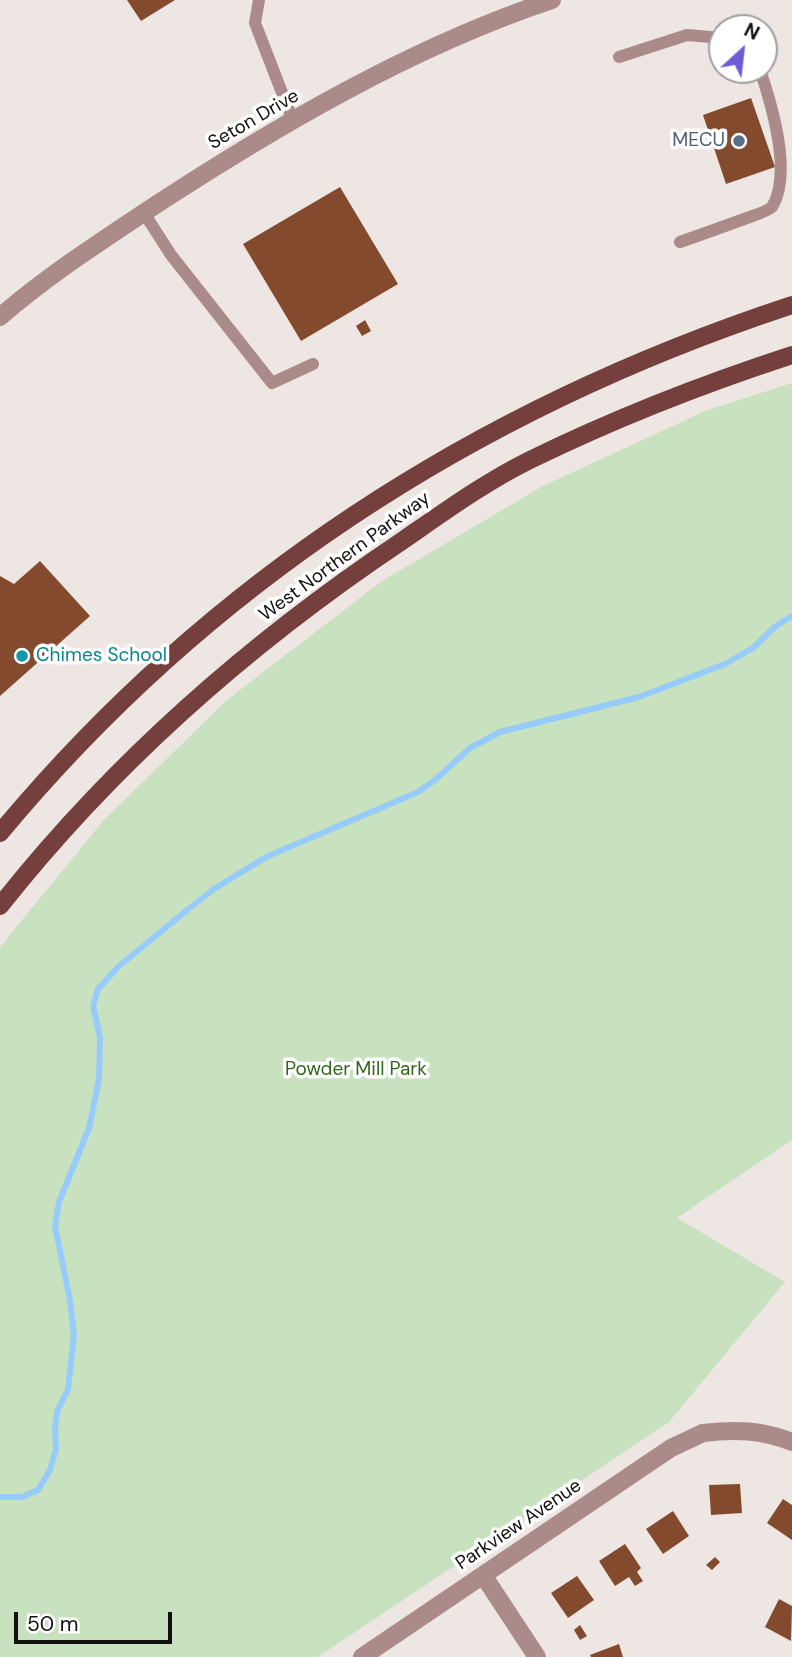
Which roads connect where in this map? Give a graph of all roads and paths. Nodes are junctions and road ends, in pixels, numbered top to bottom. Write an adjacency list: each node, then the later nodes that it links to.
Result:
1 (259, 0): 6 (lane)
2 (552, 0): 6 (street, Seton Drive)
3 (708, 37): 4 (lane)
4 (619, 57)
5 (765, 84): 8 (lane)
6 (293, 121): 7 (street, Seton Drive)
7 (144, 213): 10 (street, Seton Drive); 12 (lane)
8 (680, 242)
9 (792, 305): 13 (main road, West Northern Parkway)
10 (0, 317)
11 (792, 355): 14 (main road, West Northern Parkway)
12 (313, 364)
13 (0, 833)
14 (0, 906)
15 (792, 1442): 16 (street, Parkview Avenue)
16 (483, 1575): 17 (street, Parkview Avenue); 18 (street)
17 (362, 1657)
18 (537, 1657)

